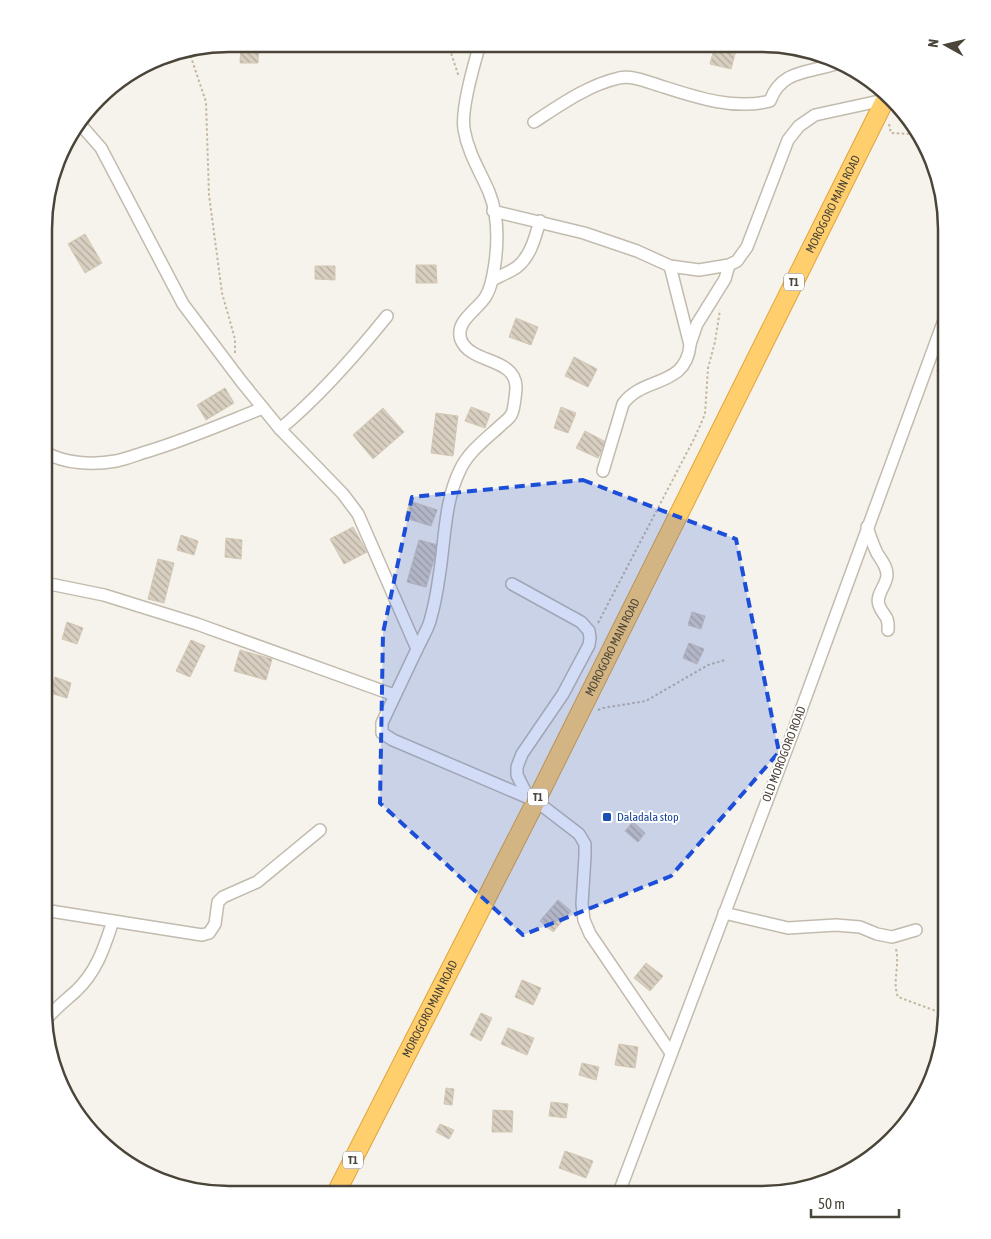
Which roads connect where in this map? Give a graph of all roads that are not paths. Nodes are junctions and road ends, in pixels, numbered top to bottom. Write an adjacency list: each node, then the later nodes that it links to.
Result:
1 (477, 53): 7 (street)
2 (829, 66): 5 (street)
3 (882, 100): 9 (street)
4 (884, 101): 25 (highway, MOROGORO MAIN ROAD / T1)
5 (534, 122)
6 (84, 128): 15 (street)
7 (493, 211): 8 (street); 11 (street)
8 (540, 221): 10 (street); 11 (street)
9 (729, 265): 10 (street); 14 (street)
10 (670, 266): 14 (street)
11 (492, 280): 23 (street)
12 (387, 316): 16 (street)
13 (938, 336): 19 (street, OLD MOROGORO ROAD)
14 (690, 345): 18 (street)
15 (263, 408): 16 (street); 17 (street)
16 (280, 429): 23 (street)
17 (52, 456)
18 (603, 471)
19 (867, 527): 22 (street); 28 (street, OLD MOROGORO ROAD)
20 (52, 584): 24 (street)
21 (512, 584): 25 (street)
22 (888, 630)
23 (417, 649): 24 (street)
24 (394, 695): 25 (street)
25 (532, 799): 32 (street); 33 (highway, MOROGORO MAIN ROAD / T1)
26 (320, 830): 29 (street)
27 (52, 911): 29 (street)
28 (724, 913): 30 (street); 32 (street, OLD MOROGORO ROAD)
29 (113, 922): 31 (street)
30 (916, 930)
31 (52, 1013)
32 (670, 1053): 34 (street, OLD MOROGORO ROAD)
33 (339, 1186)
34 (621, 1186)

